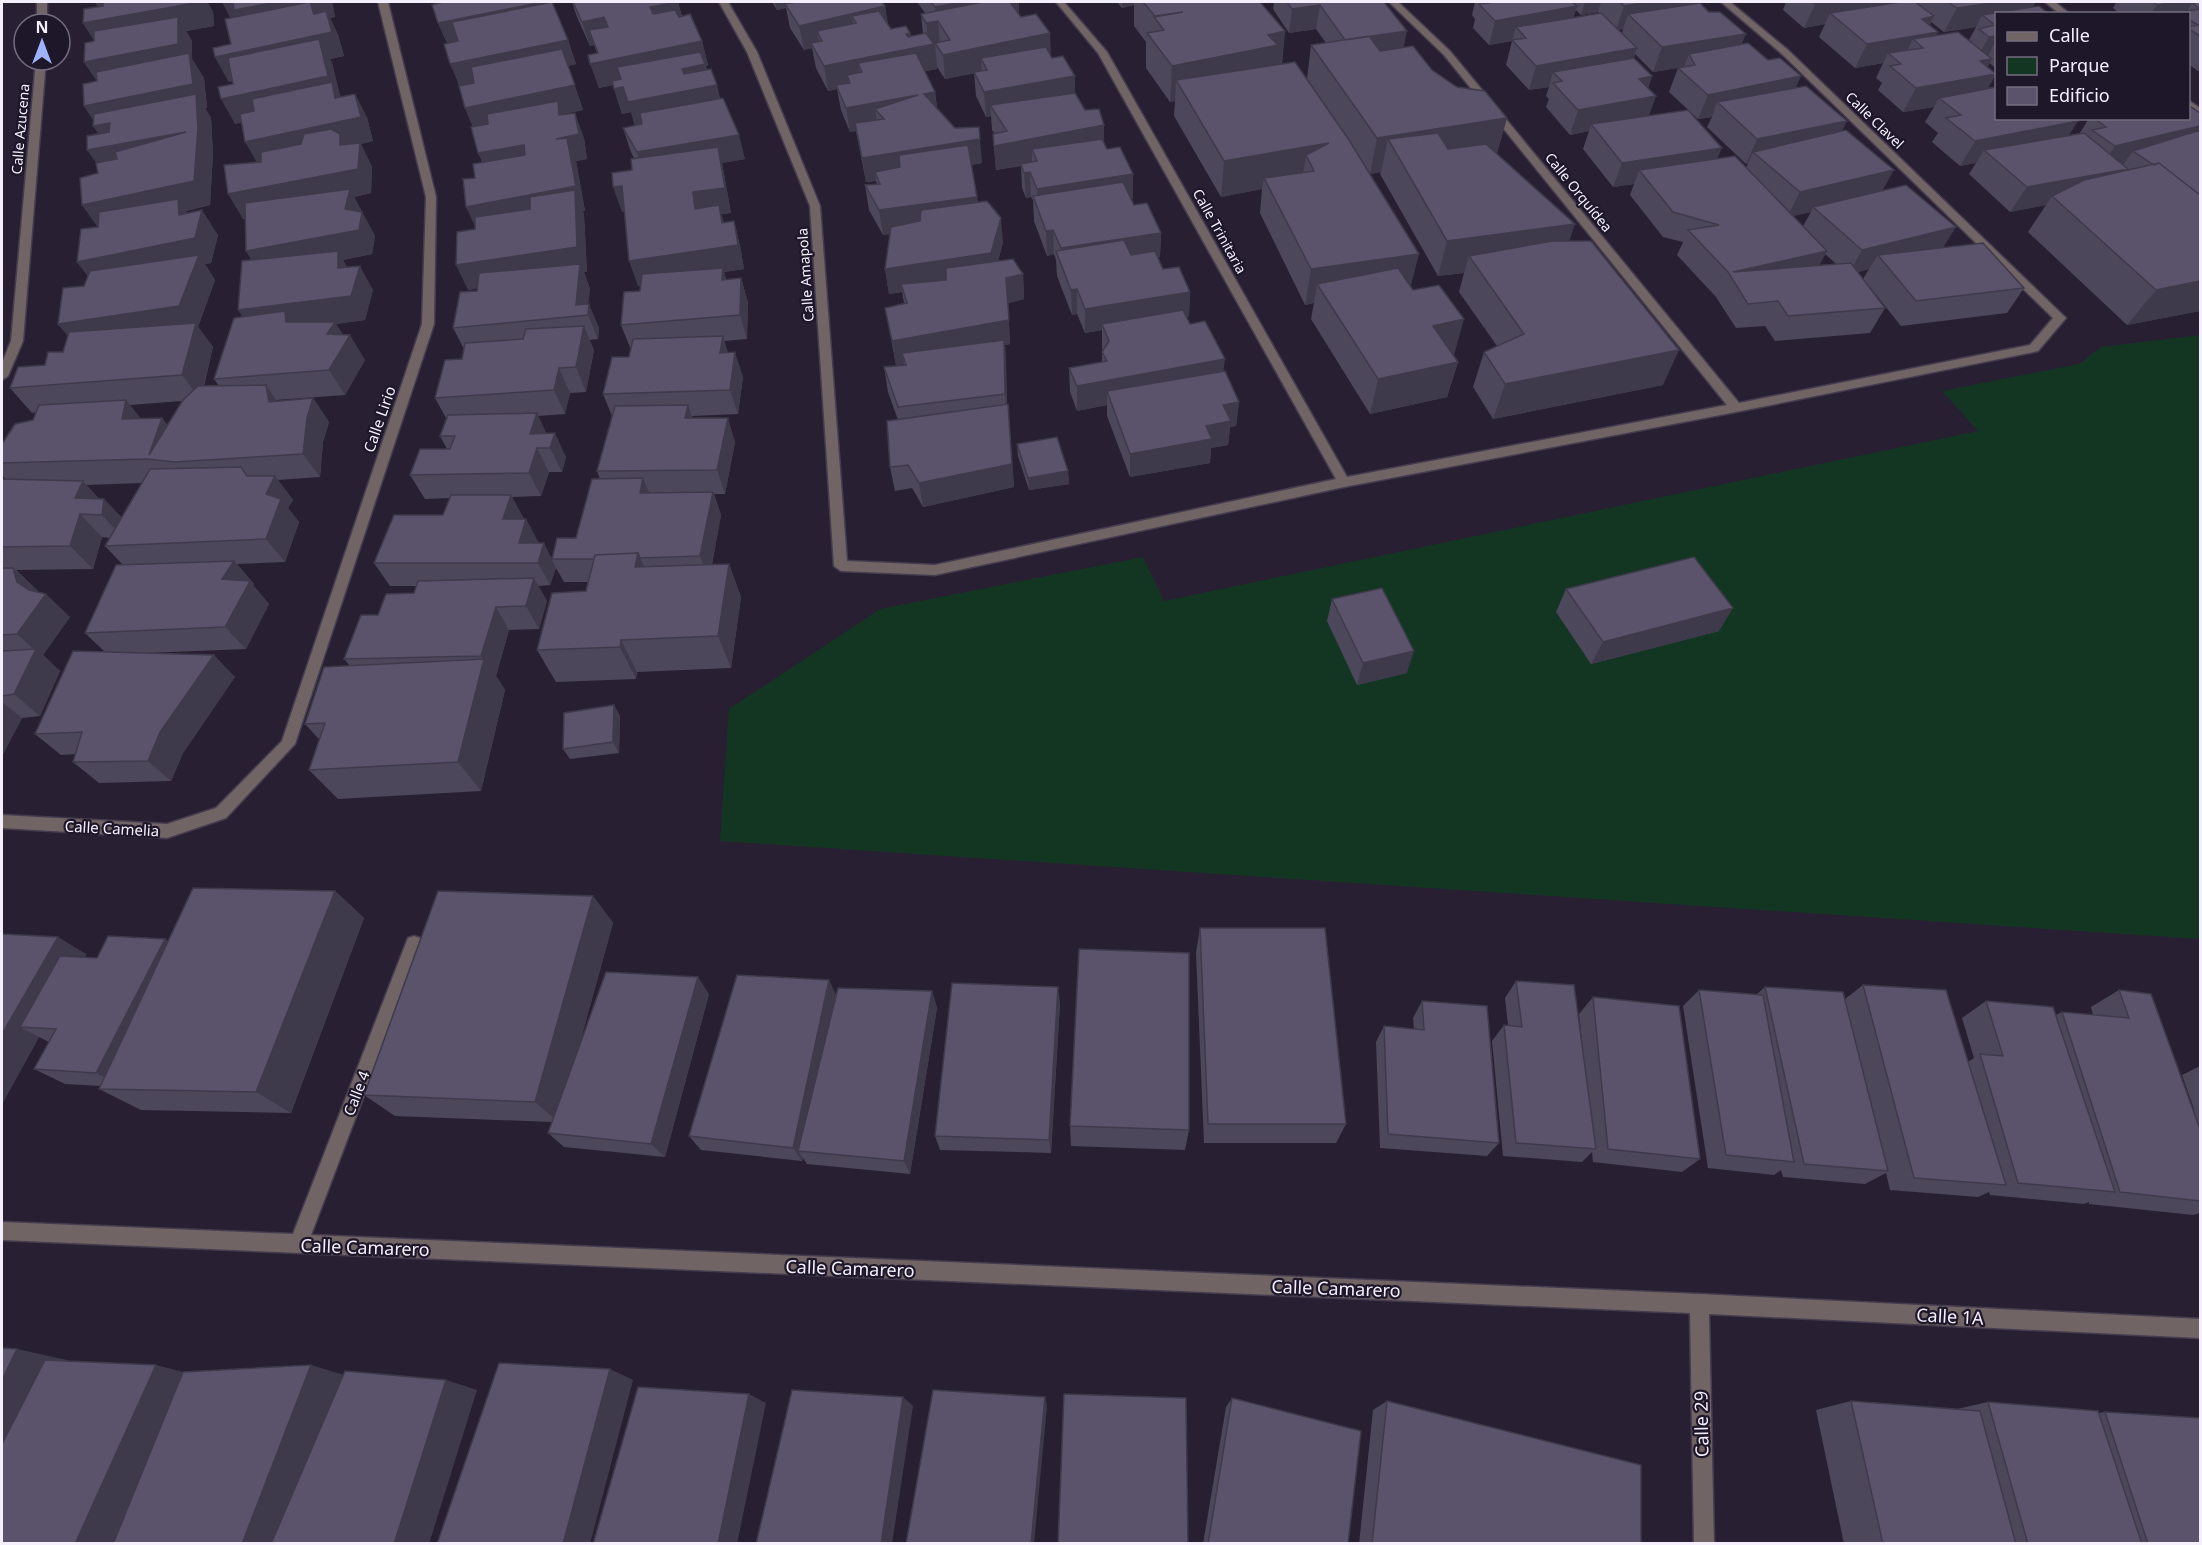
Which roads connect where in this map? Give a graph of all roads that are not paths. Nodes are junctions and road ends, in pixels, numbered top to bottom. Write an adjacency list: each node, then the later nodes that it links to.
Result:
1 (383, 2): 12 (street, Calle Lirio)
2 (724, 2): 11 (street, Calle Amapola)
3 (1060, 2): 11 (street, Calle Trinitaria)
4 (1393, 2): 10 (street, Calle Orquídea)
5 (1725, 2): 10 (street, Calle Clavel)
6 (2050, 2): 7 (street)
7 (2063, 12)
8 (40, 72): 9 (street, Calle Azucena)
9 (2, 376)
10 (1736, 408): 11 (street)
11 (1344, 482)
12 (220, 813): 13 (street, Calle Camelia)
13 (2, 822)
14 (414, 943): 16 (street, Calle 4)
15 (2, 1231): 16 (street, Calle Camarero)
16 (298, 1244): 17 (street, Calle Camarero)
17 (1699, 1304): 18 (street, Calle 1A); 19 (street, Calle 29)
18 (2200, 1329)
19 (1704, 1544)

